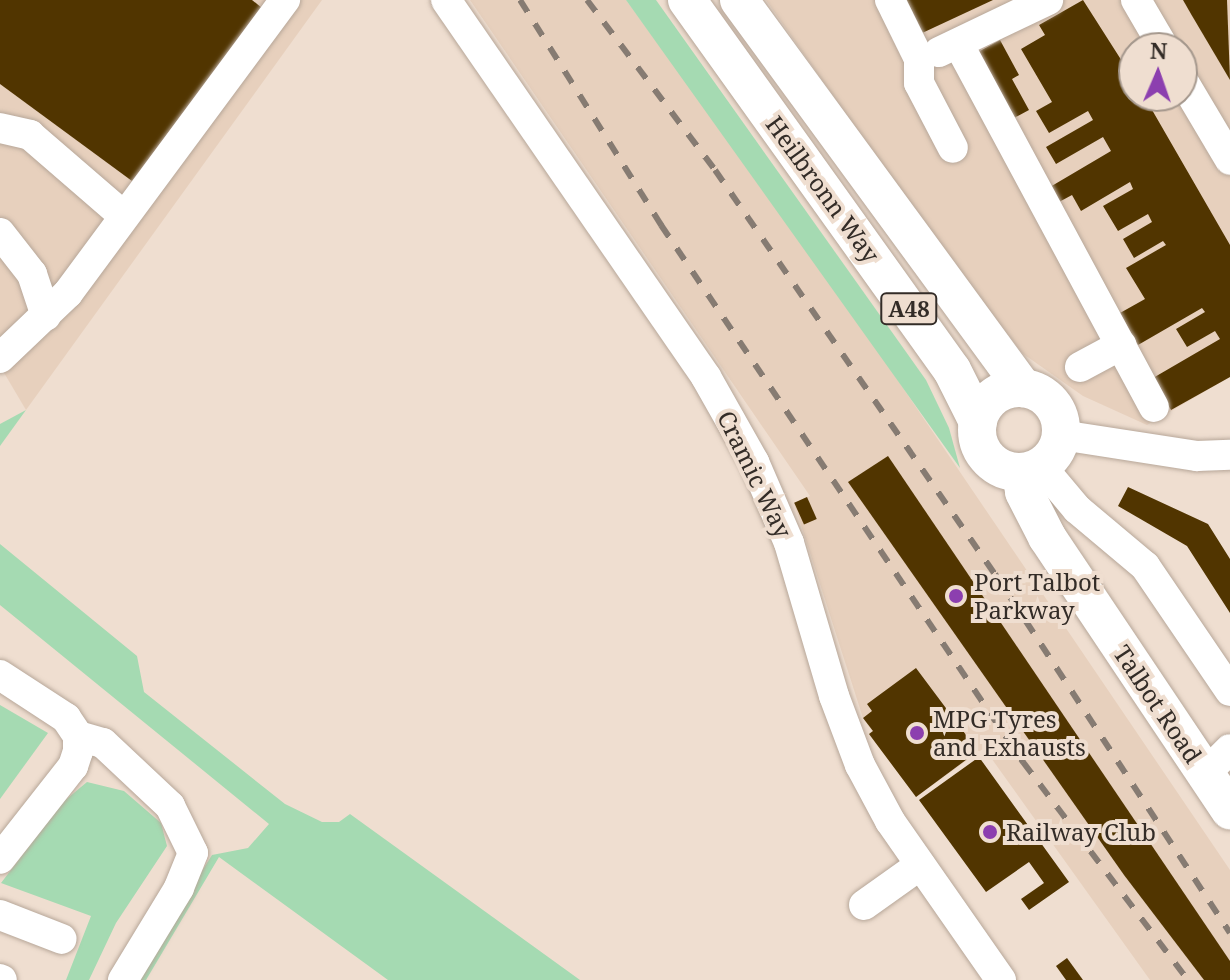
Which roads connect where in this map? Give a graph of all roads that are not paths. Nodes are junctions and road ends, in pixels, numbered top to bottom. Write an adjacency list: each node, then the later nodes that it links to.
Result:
1 (285, 0): 15 (street)
2 (446, 0): 33 (street, Cramic Way)
3 (687, 0): 23 (main road, Heilbronn Way / A48)
4 (739, 0): 21 (main road, Heilbronn Way / A48)
5 (890, 0): 10 (street)
6 (1048, 0): 9 (street)
7 (1136, 0): 8 (street)
8 (1155, 32)
9 (959, 45): 10 (street); 18 (street)
10 (919, 59): 13 (street)
11 (1198, 106): 14 (street)
12 (0, 128): 15 (street)
13 (953, 148)
14 (1230, 160)
15 (124, 216): 17 (street)
16 (0, 233): 17 (street)
17 (46, 316): 19 (street)
18 (1121, 345): 20 (street); 22 (street)
19 (0, 358)
20 (1080, 367)
21 (1023, 388): 23 (main road); 24 (main road)
22 (1154, 407)
23 (978, 422): 26 (main road)
24 (1061, 435): 25 (street); 26 (main road)
25 (1230, 455)
26 (1031, 469): 28 (street); 30 (main road, Talbot Road)
27 (0, 675): 29 (street)
28 (1230, 691)
29 (78, 736): 32 (street); 37 (street)
30 (1217, 762): 31 (main road, Talbot Road)
31 (1230, 810)
32 (0, 859)
33 (920, 865): 34 (street); 38 (street, Cramic Way)
34 (864, 905)
35 (0, 915): 36 (street)
36 (62, 939)
37 (123, 980)
38 (1001, 980)

